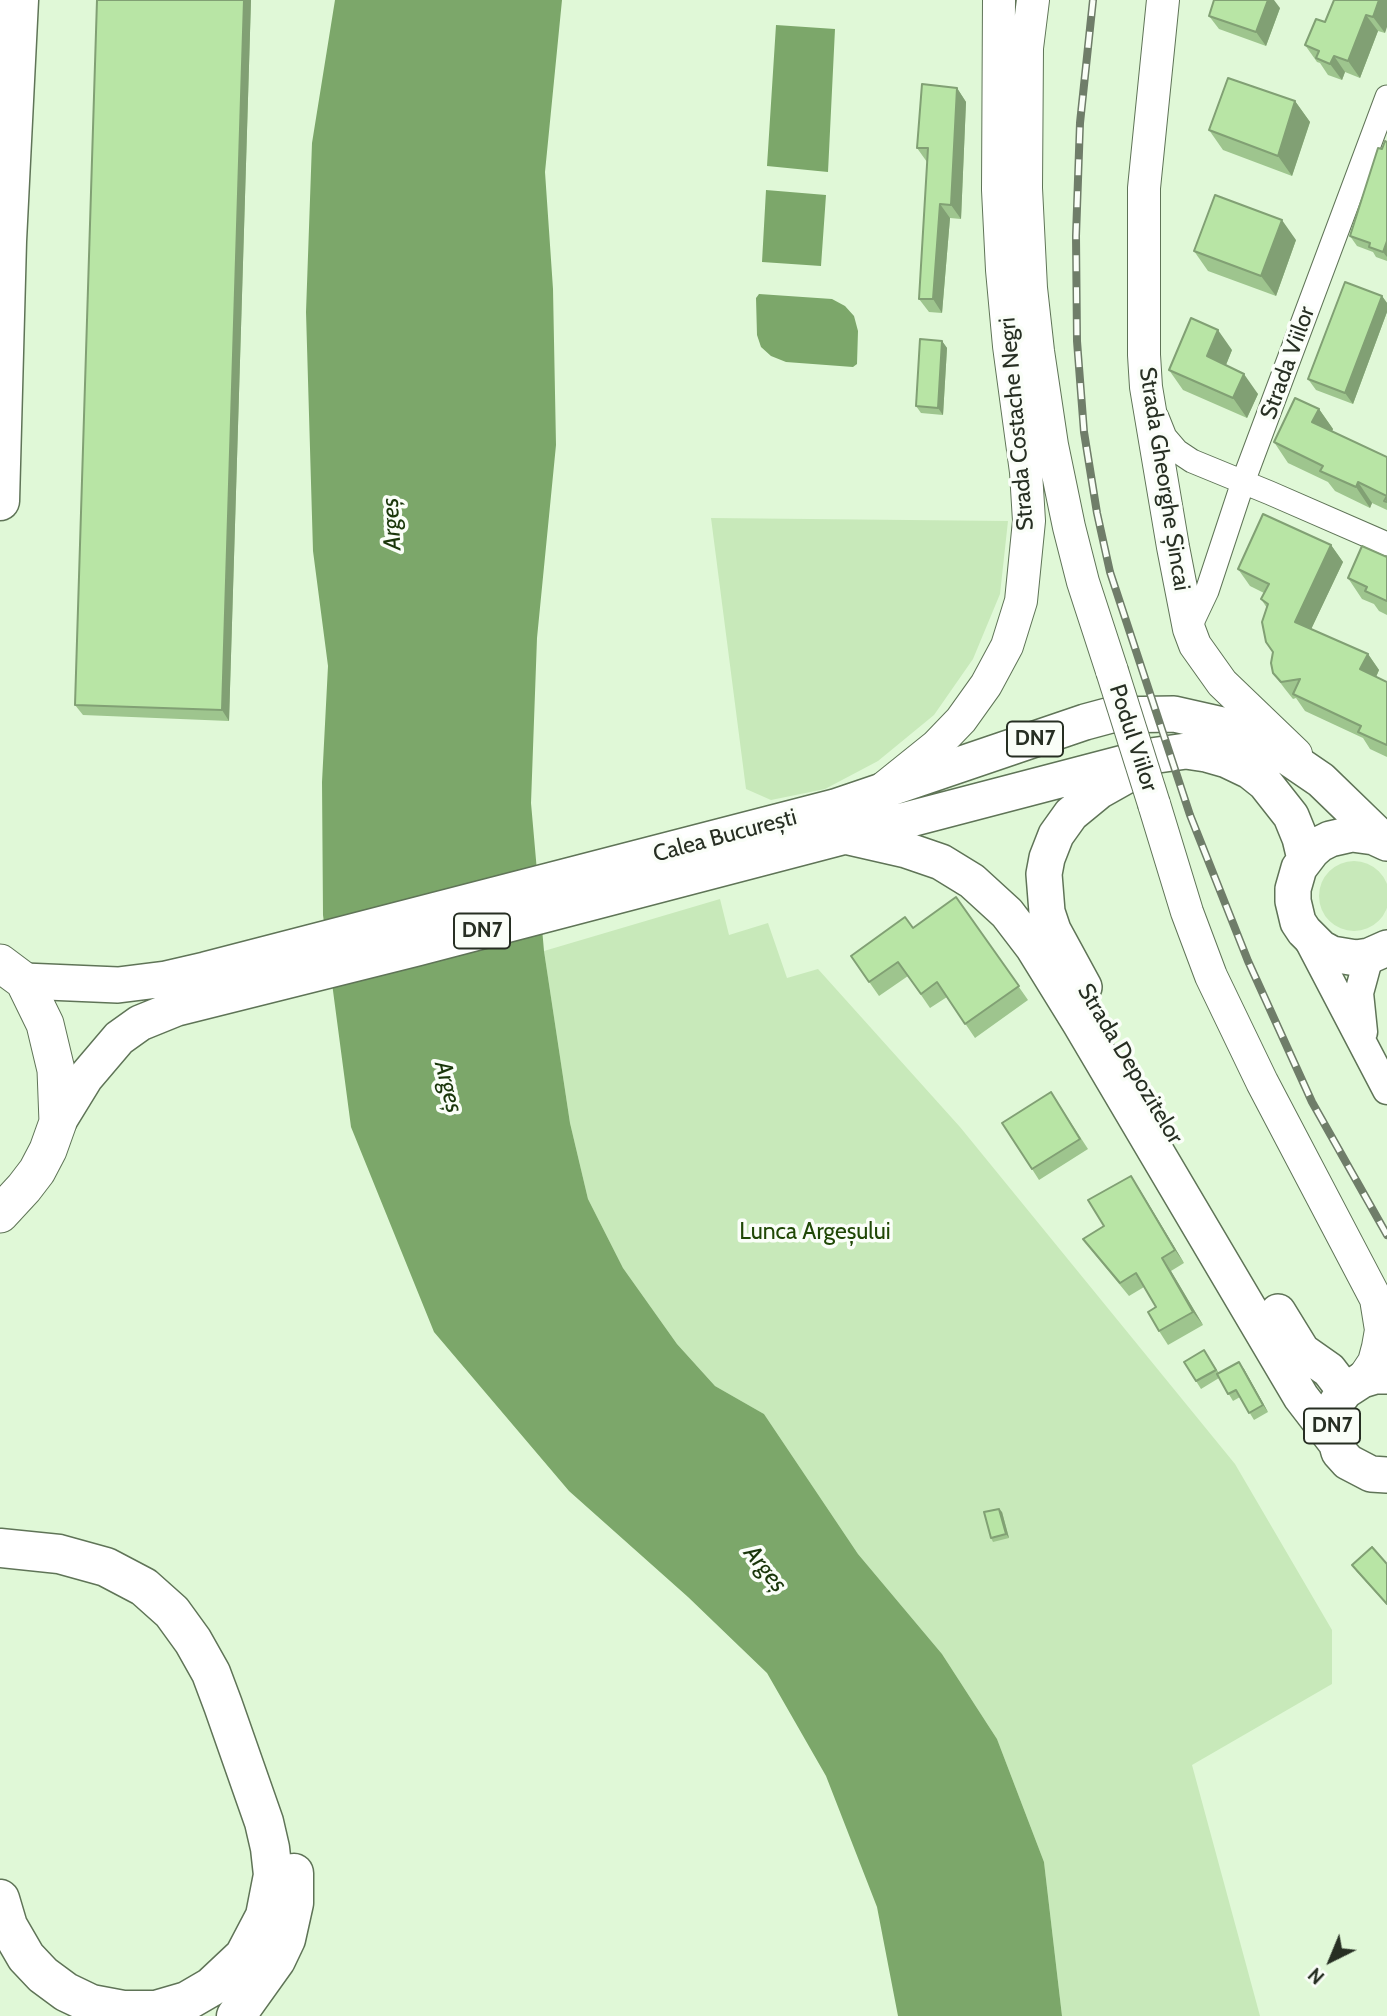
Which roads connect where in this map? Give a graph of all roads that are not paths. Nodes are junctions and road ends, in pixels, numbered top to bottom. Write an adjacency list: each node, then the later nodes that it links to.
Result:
1 (19, 0): 10 (highway)
2 (999, 0): 16 (main road, Strada Costache Negri)
3 (1017, 0): 6 (main road, Strada Costache Negri)
4 (1033, 0): 6 (main road, Strada Costache Negri)
5 (1163, 0): 8 (main road, Strada Gheorghe Șincai)
6 (1027, 48): 13 (main road, Strada Costache Negri)
7 (1387, 97): 9 (street, Strada Viilor)
8 (1146, 387): 9 (street); 12 (main road, Strada Gheorghe Șincai)
9 (1243, 482): 11 (street); 12 (street, Strada Viilor)
10 (0, 501)
11 (1387, 544)
12 (1189, 629): 15 (main road, Strada Gheorghe Șincai)
13 (1112, 671): 29 (main road, Podul Viilor, bridge)
14 (1168, 752): 17 (main road, Calea București / DN7); 20 (main road, Calea București / DN7); 30 (main road, Strada Depozitelor / DN7)
15 (1321, 780): 16 (main road, Calea București / DN7); 18 (main road, Calea București / DN7)
16 (877, 793): 19 (main road, Calea București / DN7)
17 (846, 836): 19 (main road, Calea București / DN7); 31 (main road, Strada Depozitelor / DN7)
18 (1385, 842): 20 (main road, DN7)
19 (747, 846): 24 (main road, Calea București / DN7)
20 (1305, 859): 21 (main road)
21 (1304, 931): 22 (main road); 25 (street)
22 (1381, 952): 25 (street)
23 (12, 972): 24 (main road, Calea București / DN7); 27 (highway, DN7)
24 (209, 985): 27 (main road, Calea București / DN7)
25 (1372, 1058): 26 (street)
26 (1387, 1090)
27 (58, 1122): 28 (highway, DN7)
28 (0, 1214)
29 (1382, 1306): 30 (main road)
30 (1365, 1382): 31 (main road, DN7)
31 (1334, 1440): 32 (main road, DN7)
32 (1382, 1483)
33 (0, 1531): 36 (highway)
34 (0, 1548): 35 (highway)
35 (0, 1899)
36 (236, 2016)

